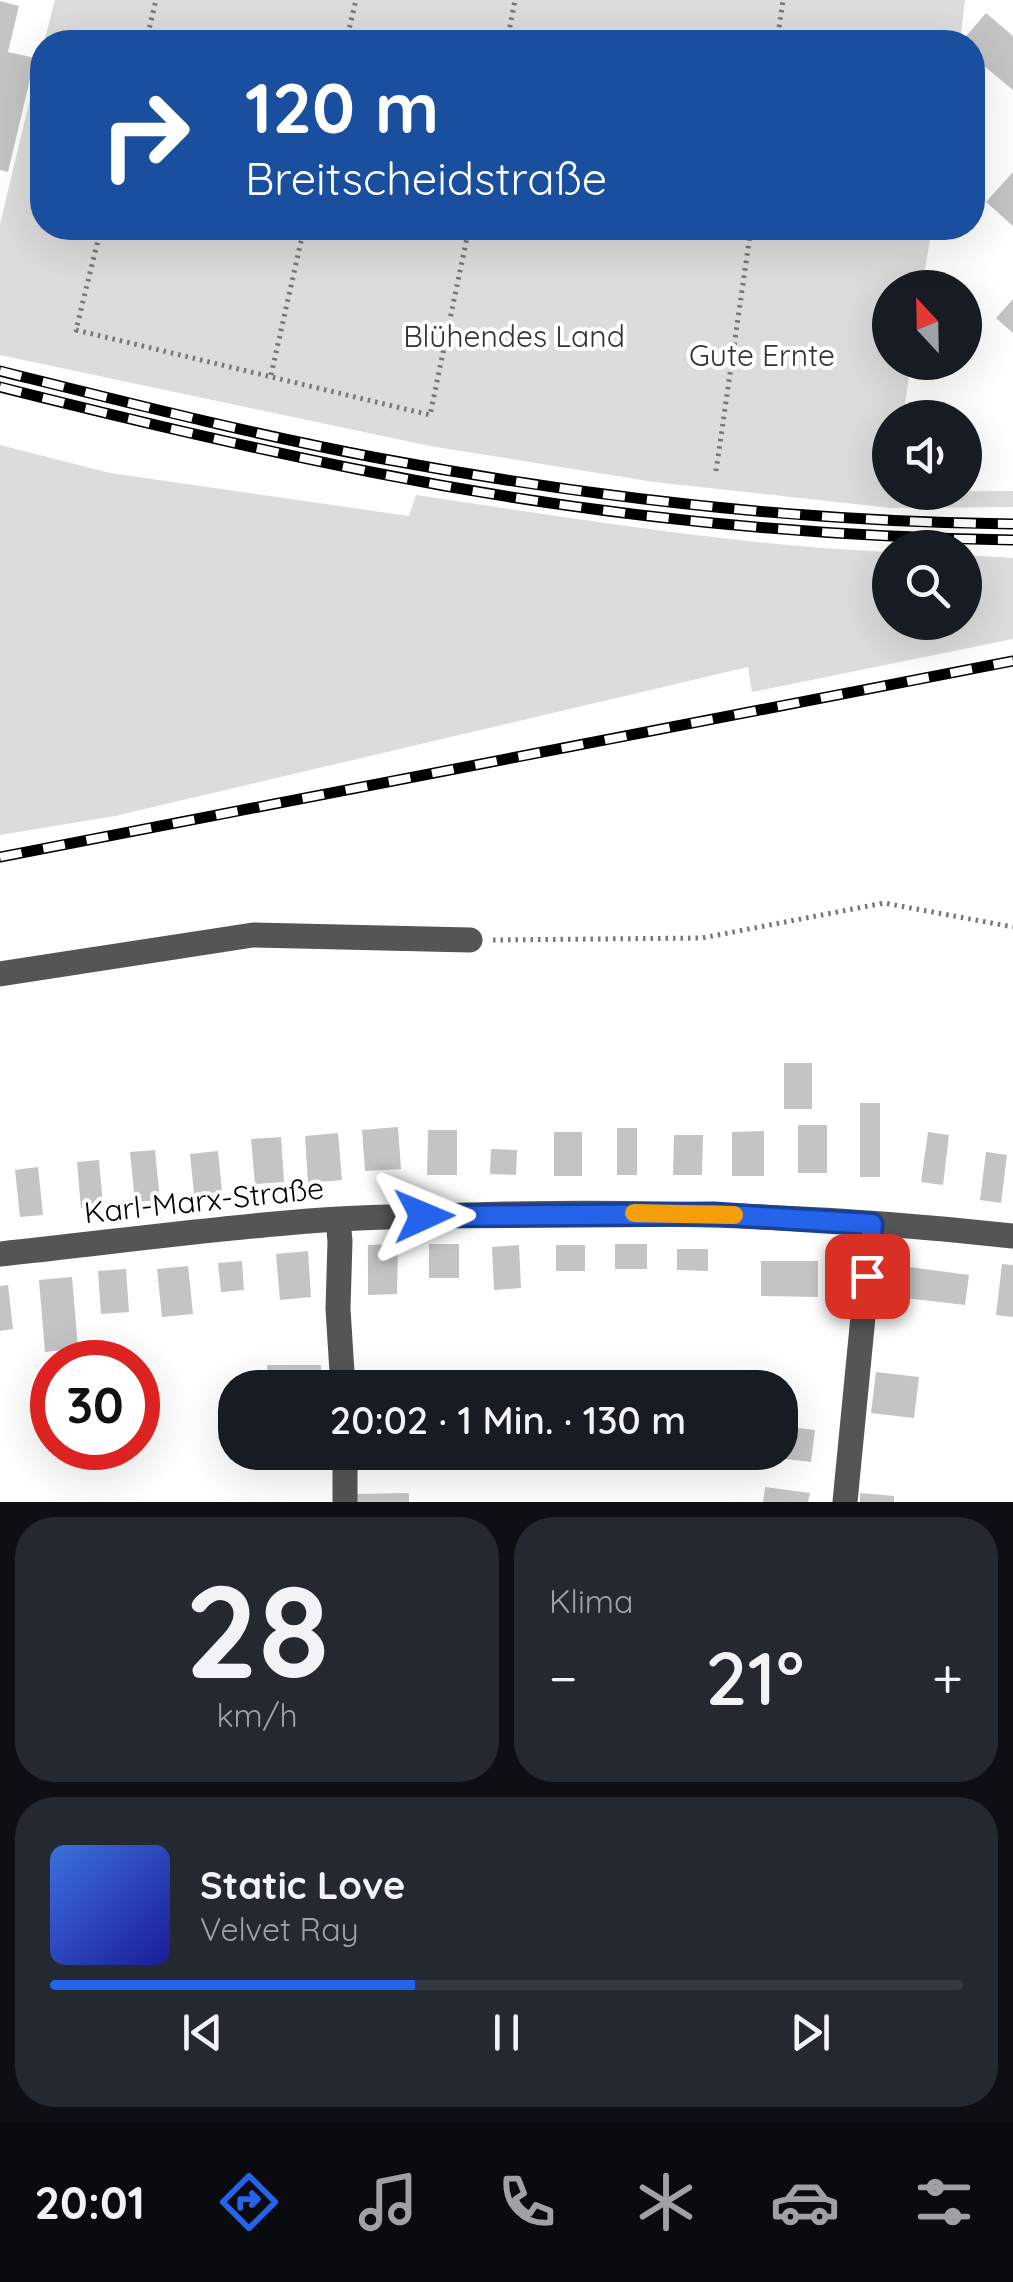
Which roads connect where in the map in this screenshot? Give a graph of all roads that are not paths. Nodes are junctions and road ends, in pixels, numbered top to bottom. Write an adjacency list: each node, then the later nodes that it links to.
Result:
1 (470, 940): 2 (street)
2 (0, 974)
3 (338, 1220): 4 (street, Karl-Marx-Straße); 6 (street, Karl-Marx-Straße); 7 (street)
4 (872, 1224): 5 (street, Karl-Marx-Straße); 10 (street)
5 (1013, 1236)
6 (0, 1254)
7 (342, 1370)
8 (346, 1470): 9 (street)
9 (346, 1502)
10 (846, 1502)

